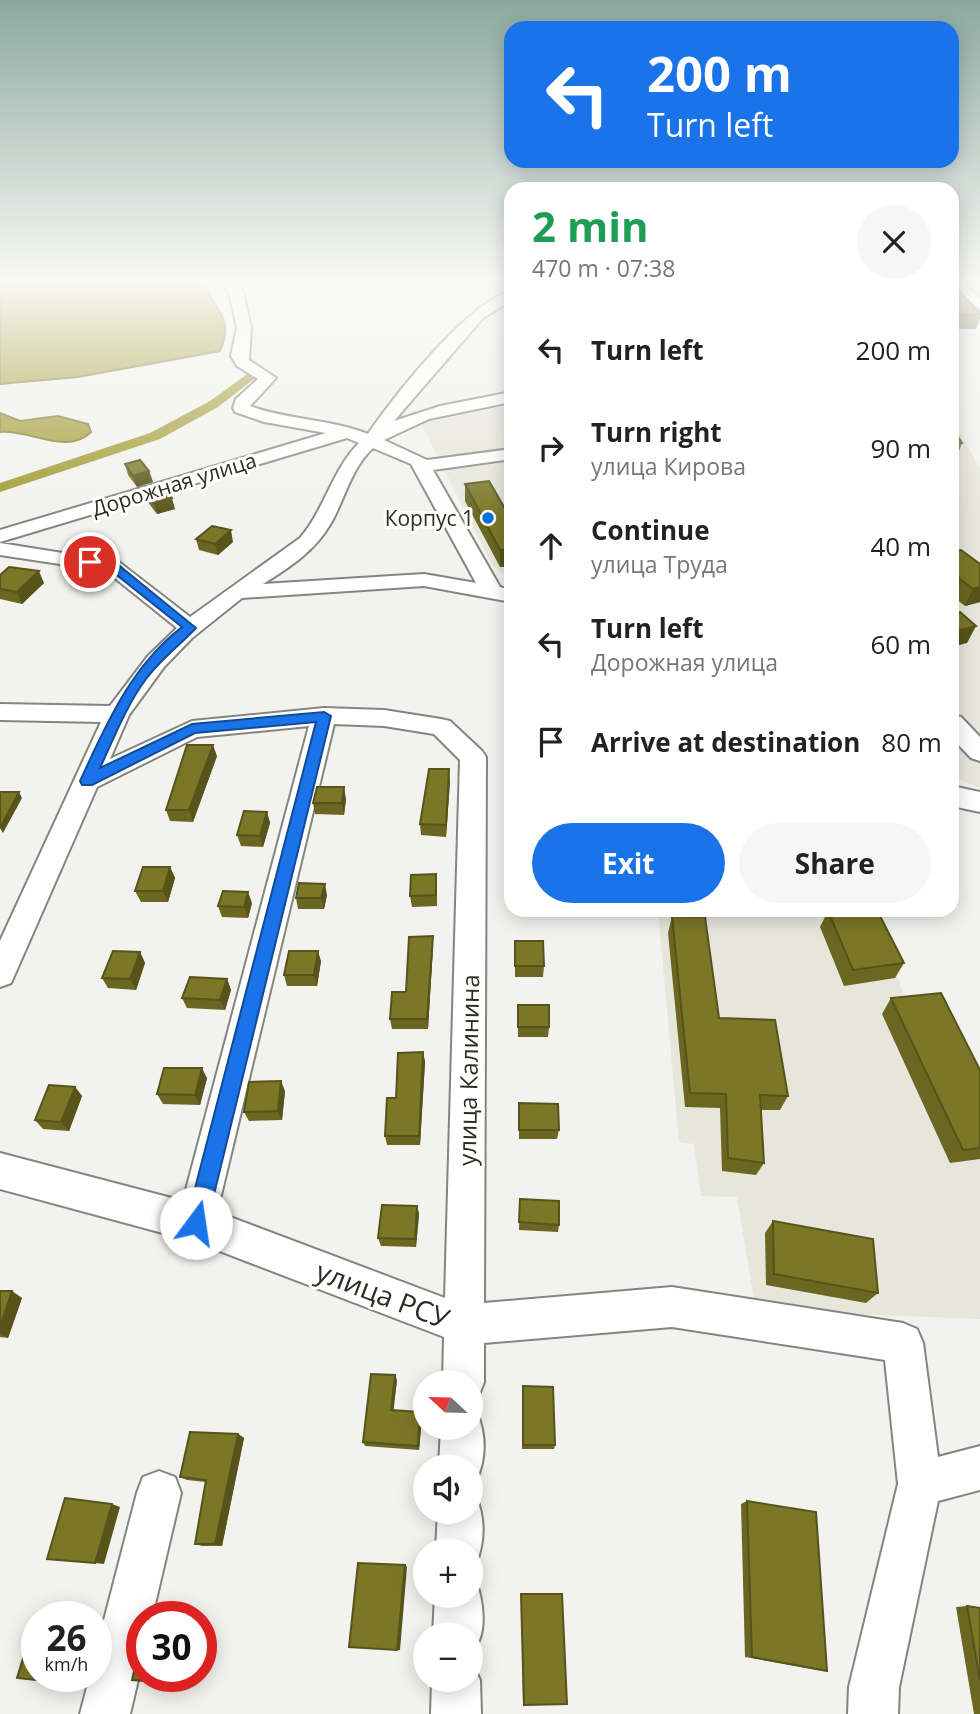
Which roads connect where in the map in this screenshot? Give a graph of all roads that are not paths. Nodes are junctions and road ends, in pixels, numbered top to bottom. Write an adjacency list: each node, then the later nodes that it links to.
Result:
1 (240, 359): 4 (street)
2 (439, 359): 5 (street)
3 (504, 399): 5 (street)
4 (348, 432): 5 (street); 8 (street, Дорожная улица)
5 (373, 439): 7 (street); 10 (street)
6 (504, 455): 7 (street)
7 (421, 466): 11 (street)
8 (0, 536)
9 (0, 549): 12 (street)
10 (236, 592): 11 (street); 12 (street)
11 (501, 594)
12 (190, 628): 14 (street)
13 (0, 712): 14 (street)
14 (117, 714): 18 (street)
15 (324, 716): 18 (street); 23 (street); 24 (street, улица Калинина)
16 (959, 730): 17 (street)
17 (980, 752)
18 (87, 781): 21 (street)
19 (959, 798): 20 (street)
20 (980, 802)
21 (0, 974)
22 (0, 1171): 23 (street, улица РСУ)
23 (196, 1223): 24 (street, улица РСУ)
24 (464, 1325): 25 (street, улица Калинина); 27 (street, улица РСУ)
25 (463, 1370)
26 (980, 1468): 27 (street)
27 (920, 1484): 32 (street)
28 (159, 1493): 30 (street)
29 (456, 1692): 31 (street)
30 (105, 1714)
31 (456, 1714)
32 (873, 1714)

